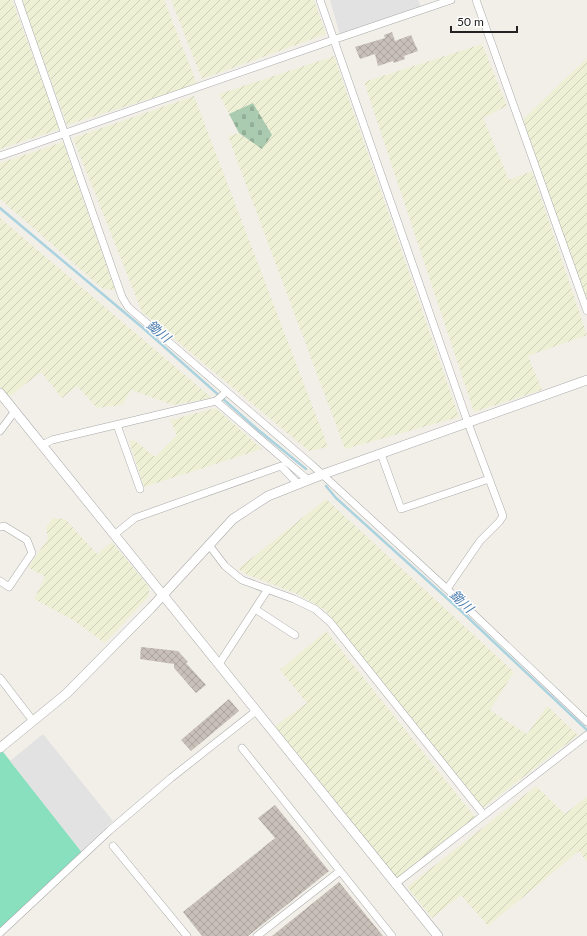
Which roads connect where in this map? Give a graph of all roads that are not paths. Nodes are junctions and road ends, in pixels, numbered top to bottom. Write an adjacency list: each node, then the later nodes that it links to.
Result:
1 (18, 0): 6 (street)
2 (320, 0): 5 (street)
3 (451, 0): 5 (street)
4 (476, 0): 8 (street)
5 (333, 40): 6 (street); 14 (street)
6 (66, 133): 7 (street); 11 (street)
7 (0, 156)
8 (587, 311)
9 (587, 380): 14 (street)
10 (0, 393): 13 (street)
11 (225, 393): 12 (street); 19 (street)
12 (218, 400): 15 (street); 21 (street)
13 (15, 411): 16 (street); 17 (street)
14 (468, 423): 18 (street); 20 (street)
15 (117, 425): 17 (street); 23 (street)
16 (0, 431)
17 (42, 445): 25 (street)
18 (381, 454): 19 (street); 20 (street)
19 (321, 475): 21 (street); 29 (street)
20 (489, 479): 29 (street)
21 (308, 480): 22 (street)
22 (298, 484): 25 (street); 26 (street)
23 (140, 489)
24 (0, 527): 27 (street)
25 (114, 535): 30 (street)
26 (209, 545): 28 (street); 30 (street)
27 (0, 581)
28 (268, 589): 31 (street); 41 (street)
29 (447, 589): 37 (street)
30 (163, 595): 33 (street); 36 (street)
31 (255, 609): 32 (street); 33 (street)
32 (295, 635)
33 (219, 664): 35 (street)
34 (0, 678): 36 (street)
35 (256, 710): 44 (street); 45 (street)
36 (33, 721): 39 (street)
37 (587, 722)
38 (587, 735): 41 (street)
39 (0, 748)
40 (242, 748): 43 (street)
41 (484, 815): 44 (street)
42 (113, 846): 46 (street)
43 (340, 871): 47 (street); 48 (street)
44 (395, 884): 49 (street)
45 (3, 933)
46 (187, 936)
47 (257, 936)
48 (392, 936)
49 (438, 936)

